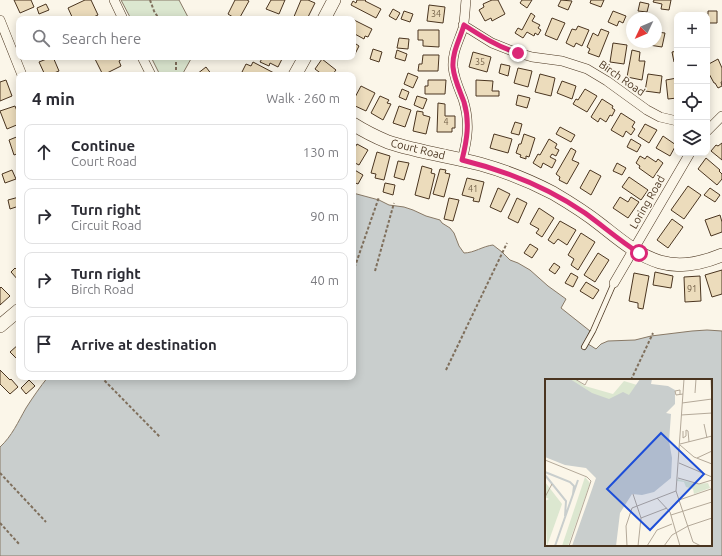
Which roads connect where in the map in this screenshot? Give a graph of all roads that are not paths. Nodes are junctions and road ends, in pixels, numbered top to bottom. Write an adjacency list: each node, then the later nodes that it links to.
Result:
1 (114, 0): 4 (street)
2 (332, 0): 5 (street)
3 (466, 0): 7 (street)
4 (122, 16)
5 (325, 16)
6 (0, 20): 9 (street)
7 (464, 25): 17 (street, Birch Road); 21 (street)
8 (16, 60): 12 (street)
9 (16, 60)
10 (144, 60): 13 (street)
11 (303, 60): 14 (street)
12 (21, 72)
13 (150, 72)
14 (297, 72)
15 (722, 115): 16 (street); 19 (street)
16 (710, 117)
17 (674, 120)
18 (356, 126): 21 (street, Court Road)
19 (710, 128)
20 (688, 156): 22 (street, Loring Road)
21 (462, 160): 22 (street, Court Road)
22 (634, 250): 23 (street, Court Road); 24 (street, Loring Road)
23 (722, 254)
24 (614, 283): 27 (lane)
25 (16, 313): 26 (street)
26 (0, 326)
27 (584, 347)

